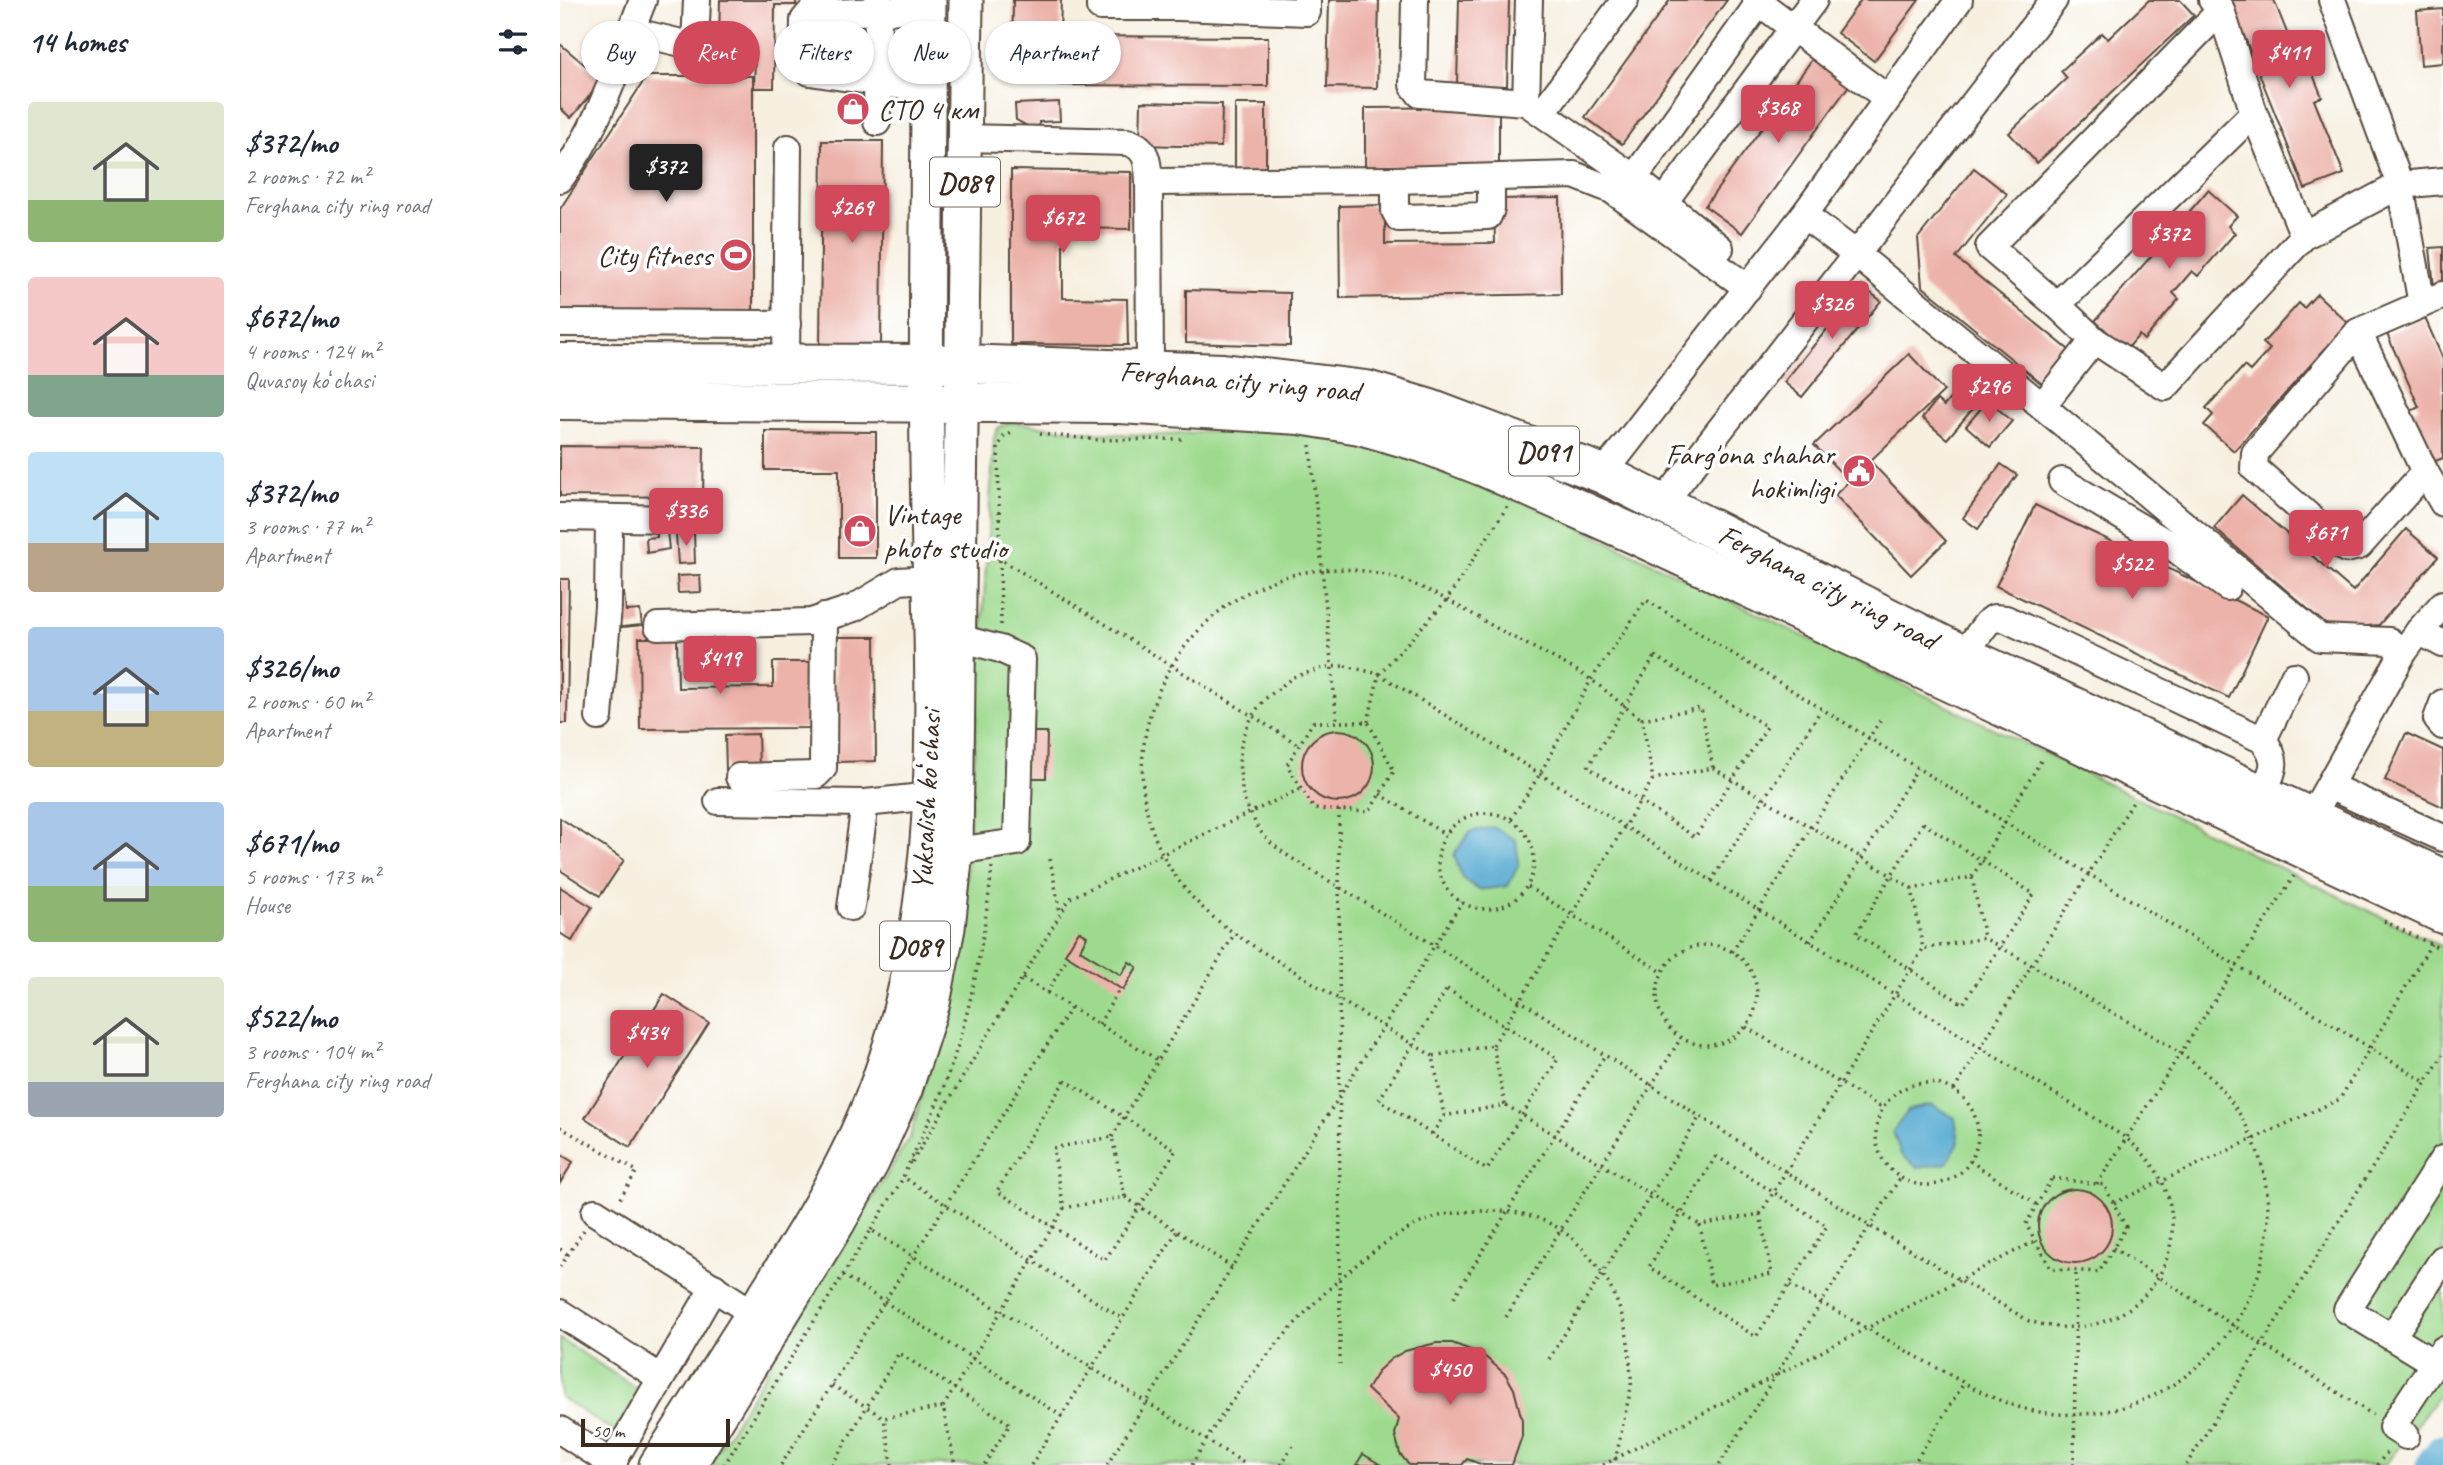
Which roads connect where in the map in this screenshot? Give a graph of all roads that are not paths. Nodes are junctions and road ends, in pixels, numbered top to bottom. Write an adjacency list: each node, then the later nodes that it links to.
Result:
1 (643, 0): 17 (street)
2 (697, 0): 19 (street)
3 (967, 0): 27 (main road, D089)
4 (1100, 0): 5 (street)
5 (1307, 0)
6 (1415, 0): 24 (street)
7 (1529, 0): 24 (street)
8 (1625, 0): 24 (street)
9 (1814, 0): 18 (street)
10 (1959, 0): 23 (street)
11 (2054, 0): 39 (street)
12 (2332, 0): 35 (street)
13 (1759, 1): 18 (street); 30 (street)
14 (929, 4): 16 (street); 22 (main road, D089)
15 (2216, 5): 25 (street); 42 (street)
16 (878, 6): 20 (street); 20 (street)
17 (635, 21)
18 (1794, 28): 23 (street); 36 (street)
19 (659, 38)
20 (877, 83): 22 (street); 26 (street)
21 (610, 84): 31 (street)
22 (929, 90): 49 (main road, D089)
23 (1887, 98): 37 (street)
24 (1534, 108): 30 (street)
25 (2254, 113): 38 (street); 42 (street)
26 (877, 122)
27 (965, 138): 34 (street); 49 (main road, D089)
28 (788, 148): 44 (street)
29 (1491, 178): 32 (street); 32 (street); 40 (street)
30 (1634, 178): 36 (street)
31 (560, 179)
32 (1395, 180): 34 (street)
33 (2443, 181): 35 (street)
34 (1149, 182): 50 (street)
35 (2400, 185): 38 (street); 41 (street)
36 (1664, 202): 40 (street)
37 (1804, 215): 39 (street); 40 (street)
38 (2304, 236): 46 (street)
39 (1856, 254): 53 (street); 57 (street)
40 (1752, 282): 55 (street)
41 (2438, 297): 45 (street)
42 (2057, 305): 46 (street)
43 (560, 323): 44 (street)
44 (787, 324): 48 (street)
45 (2358, 332): 54 (street); 54 (street)
46 (2094, 340): 53 (street)
47 (560, 363): 48 (highway, Ferghana city ring road / D091)
48 (786, 364): 49 (highway, Ferghana city ring road / D091)
49 (944, 364): 50 (highway, Ferghana city ring road / D091); 52 (main road, Yuksalish koʻchasi / D089)
50 (1150, 371): 55 (highway, Ferghana city ring road / D091)
51 (560, 400): 52 (highway, Ferghana city ring road / D091)
52 (944, 402): 63 (main road, Yuksalish koʻchasi / D089); 69 (main road, Yuksalish koʻchasi / D089); 75 (highway, Ferghana city ring road / D091)
53 (2042, 406): 62 (street)
54 (2425, 472): 58 (street)
55 (1603, 474): 57 (highway, Ferghana city ring road / D091)
56 (2062, 481): 62 (street)
57 (1663, 503): 72 (highway, Ferghana city ring road / D091)
58 (2443, 503)
59 (560, 517): 60 (street)
60 (609, 518): 61 (street); 76 (street)
61 (678, 519)
62 (2179, 536): 64 (street); 71 (street)
63 (929, 579): 66 (street); 82 (main road, Yuksalish koʻchasi / D089)
64 (2227, 587)
65 (2443, 604): 68 (street)
66 (824, 617): 67 (street); 79 (street)
67 (658, 626)
68 (2419, 631): 70 (street); 71 (street)
69 (958, 638): 87 (main road, Yuksalish koʻchasi / D089); 87 (street)
70 (2443, 644)
71 (2403, 653): 80 (street)
72 (1963, 655): 75 (highway, Ferghana city ring road / D091); 78 (street)
73 (2294, 676): 78 (street)
74 (2443, 704): 77 (street)
75 (2032, 705): 81 (highway, Ferghana city ring road / D091); 90 (highway, Ferghana city ring road / D091)
76 (599, 717)
77 (2443, 726)
78 (2263, 740): 81 (street)
79 (739, 777)
80 (2329, 786): 85 (street); 86 (street)
81 (2262, 795): 85 (highway, Ferghana city ring road / D091)
82 (932, 796): 84 (street); 96 (main road, Yuksalish koʻchasi / D089)
83 (718, 801): 84 (street)
84 (866, 803): 89 (street)
85 (2310, 818): 88 (highway, Ferghana city ring road / D091)
86 (2443, 838)
87 (956, 851): 104 (main road, Yuksalish koʻchasi / D089)
88 (2443, 878)
89 (851, 907)
90 (2437, 929)
91 (2443, 1159): 97 (street)
92 (601, 1216): 94 (street)
93 (2443, 1259): 97 (street)
94 (714, 1287): 96 (street); 99 (street)
95 (560, 1313): 99 (street)
96 (753, 1313): 103 (main road, Yuksalish koʻchasi / D089)
97 (2392, 1337): 98 (street)
98 (2439, 1356): 101 (street)
99 (662, 1378): 102 (street)
100 (560, 1430): 102 (street)
101 (2399, 1432)
102 (612, 1464)
103 (656, 1465)
104 (689, 1465)

